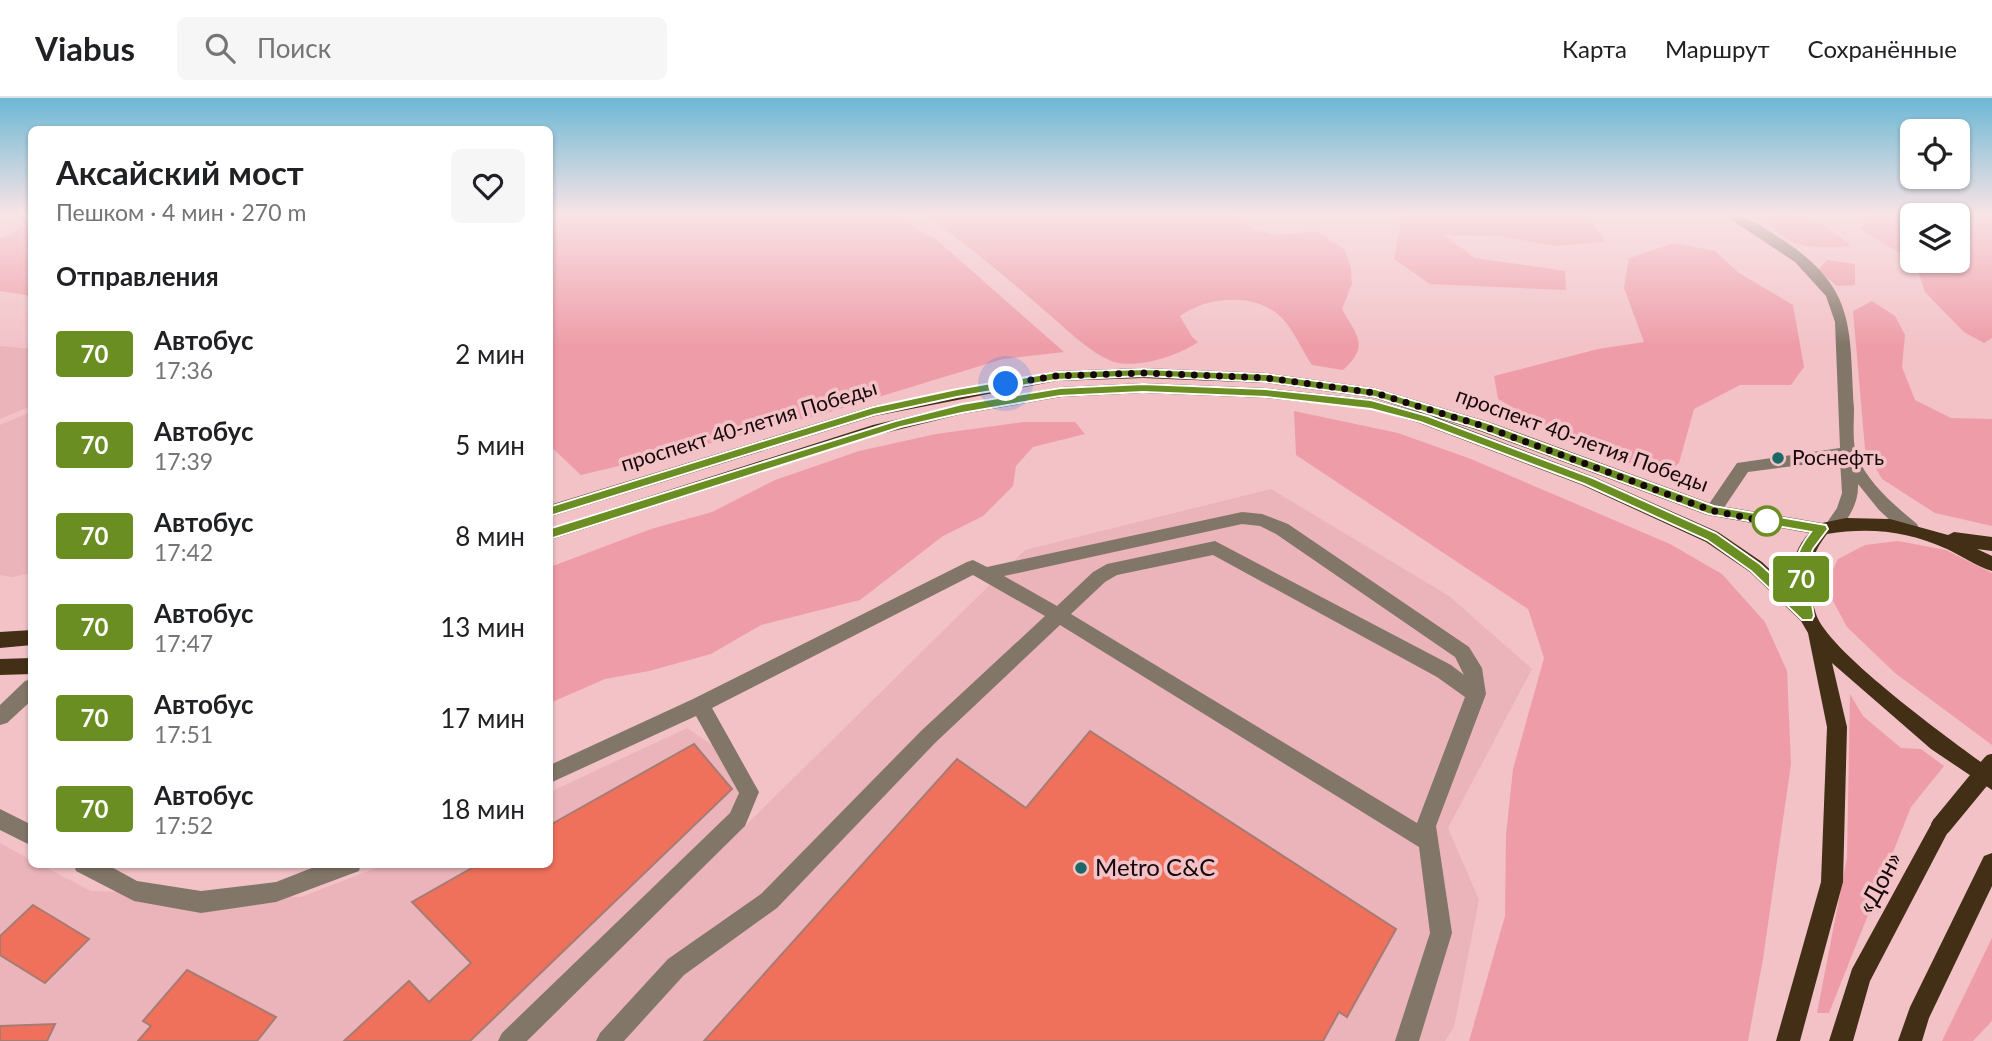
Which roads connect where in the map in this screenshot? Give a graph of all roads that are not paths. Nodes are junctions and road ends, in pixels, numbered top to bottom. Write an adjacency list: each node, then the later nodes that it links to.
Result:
1 (1795, 257): 2 (street)
2 (1848, 453): 4 (street); 5 (street); 6 (street)
3 (553, 510): 4 (main road, проспект 40-летия Победы)
4 (1713, 511): 5 (main road, проспект 40-летия Победы)
5 (1827, 528): 6 (main road, проспект 40-летия Победы); 13 (main road)
6 (1911, 529): 8 (main road, проспект 40-летия Победы)
7 (553, 533): 13 (main road, проспект 40-летия Победы)
8 (1943, 538): 9 (main road); 10 (main road)
9 (1992, 544)
10 (1992, 564)
11 (988, 573): 12 (street); 19 (street); 20 (street)
12 (1058, 615): 19 (street); 27 (street); 32 (street)
13 (1811, 622): 24 (main road, проспект 40-летия Победы); 34 (main road)
14 (28, 637): 15 (main road)
15 (0, 640)
16 (28, 666): 17 (main road)
17 (0, 667)
18 (28, 691): 21 (street)
19 (1476, 694): 27 (street)
20 (700, 705): 23 (street); 31 (street)
21 (0, 717)
22 (1992, 764): 35 (main road, «Дон», bridge)
23 (553, 773)
24 (1992, 781)
25 (0, 819): 26 (street)
26 (28, 834)
27 (1428, 841): 33 (street)
28 (1992, 863): 36 (main road)
29 (91, 868): 30 (street)
30 (340, 868)
31 (510, 1041)
32 (608, 1041)
33 (1407, 1041)
34 (1788, 1041)
35 (1841, 1041)
36 (1910, 1041)

